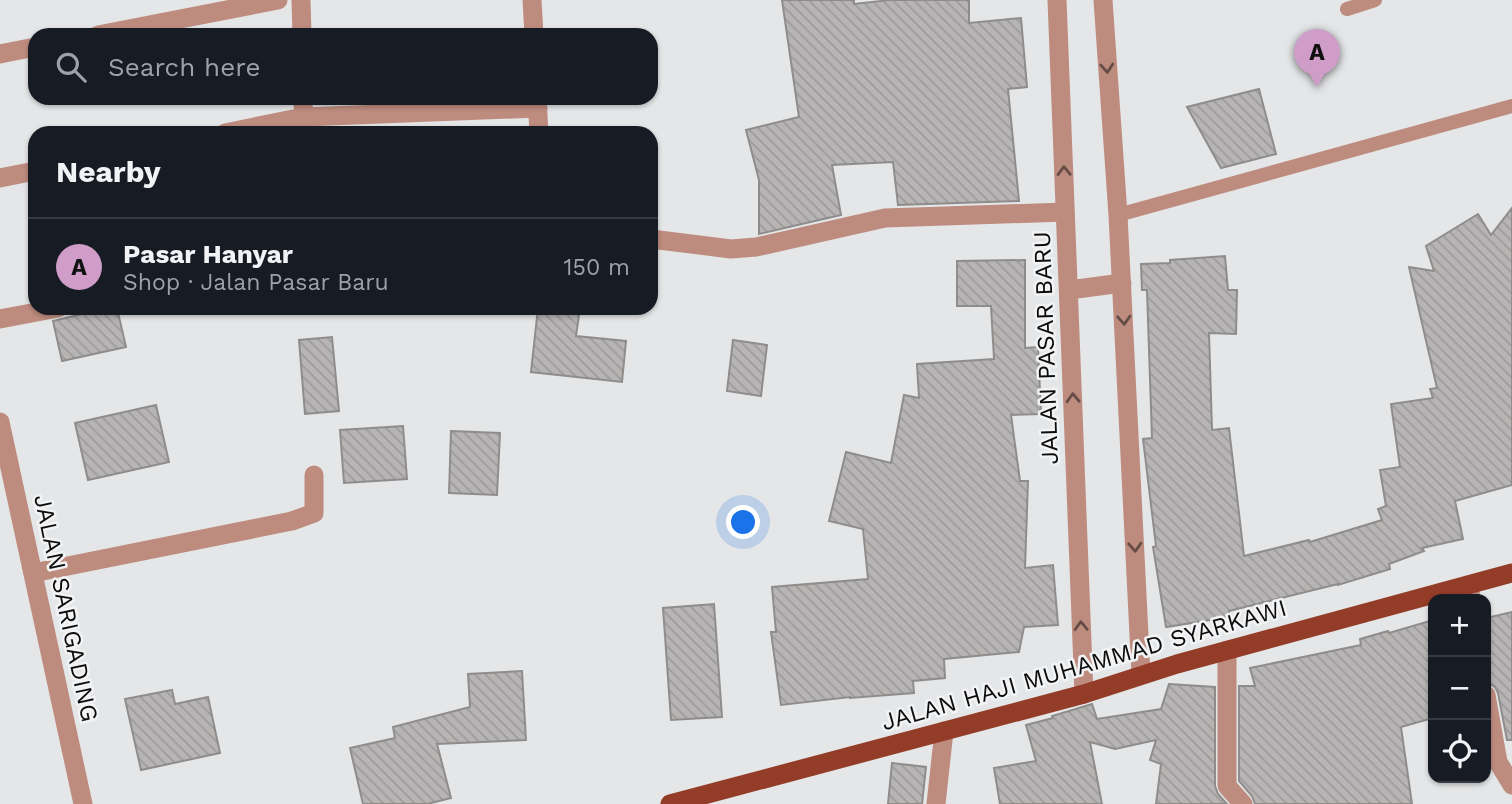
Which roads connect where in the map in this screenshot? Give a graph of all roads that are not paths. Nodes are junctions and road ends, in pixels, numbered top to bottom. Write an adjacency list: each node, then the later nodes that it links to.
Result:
1 (278, 0): 8 (street)
2 (301, 0): 9 (street)
3 (533, 0): 10 (street)
4 (1057, 0): 21 (street, JALAN PASAR BARU, one-way to 4)
5 (1102, 0): 22 (street, one-way to 22)
6 (1375, 0): 7 (lane)
7 (1347, 9)
8 (134, 28)
9 (302, 28)
10 (534, 28)
11 (28, 48): 12 (street)
12 (0, 54)
13 (502, 105): 16 (street)
14 (538, 105): 18 (street)
15 (1512, 106): 22 (lane)
16 (304, 116): 17 (street)
17 (258, 126)
18 (539, 126)
19 (28, 172): 20 (street)
20 (0, 178)
21 (1065, 212): 23 (street); 25 (street, JALAN PASAR BARU)
22 (1118, 215): 24 (street)
23 (658, 240)
24 (1122, 284): 25 (street); 34 (street, one-way to 34)
25 (1069, 290): 35 (street, JALAN PASAR BARU, one-way to 25)
26 (28, 314): 27 (street)
27 (0, 319)
28 (0, 422): 30 (street, JALAN SARIGADING)
29 (314, 475): 30 (street)
30 (33, 573): 39 (street, JALAN SARIGADING)
31 (1512, 573): 32 (main road, JALAN HAJI MUHAMMAD SYARKAWI)
32 (1470, 592): 33 (main road, JALAN HAJI MUHAMMAD SYARKAWI)
33 (1227, 650): 34 (main road, JALAN HAJI MUHAMMAD SYARKAWI); 42 (street)
34 (1142, 675): 35 (main road, JALAN HAJI MUHAMMAD SYARKAWI)
35 (1084, 694): 37 (main road, JALAN HAJI MUHAMMAD SYARKAWI)
36 (1490, 720): 38 (street)
37 (944, 731): 40 (main road, JALAN HAJI MUHAMMAD SYARKAWI); 41 (street)
38 (1512, 785)
39 (83, 804)
40 (670, 804)
41 (936, 804)
42 (1243, 804)

